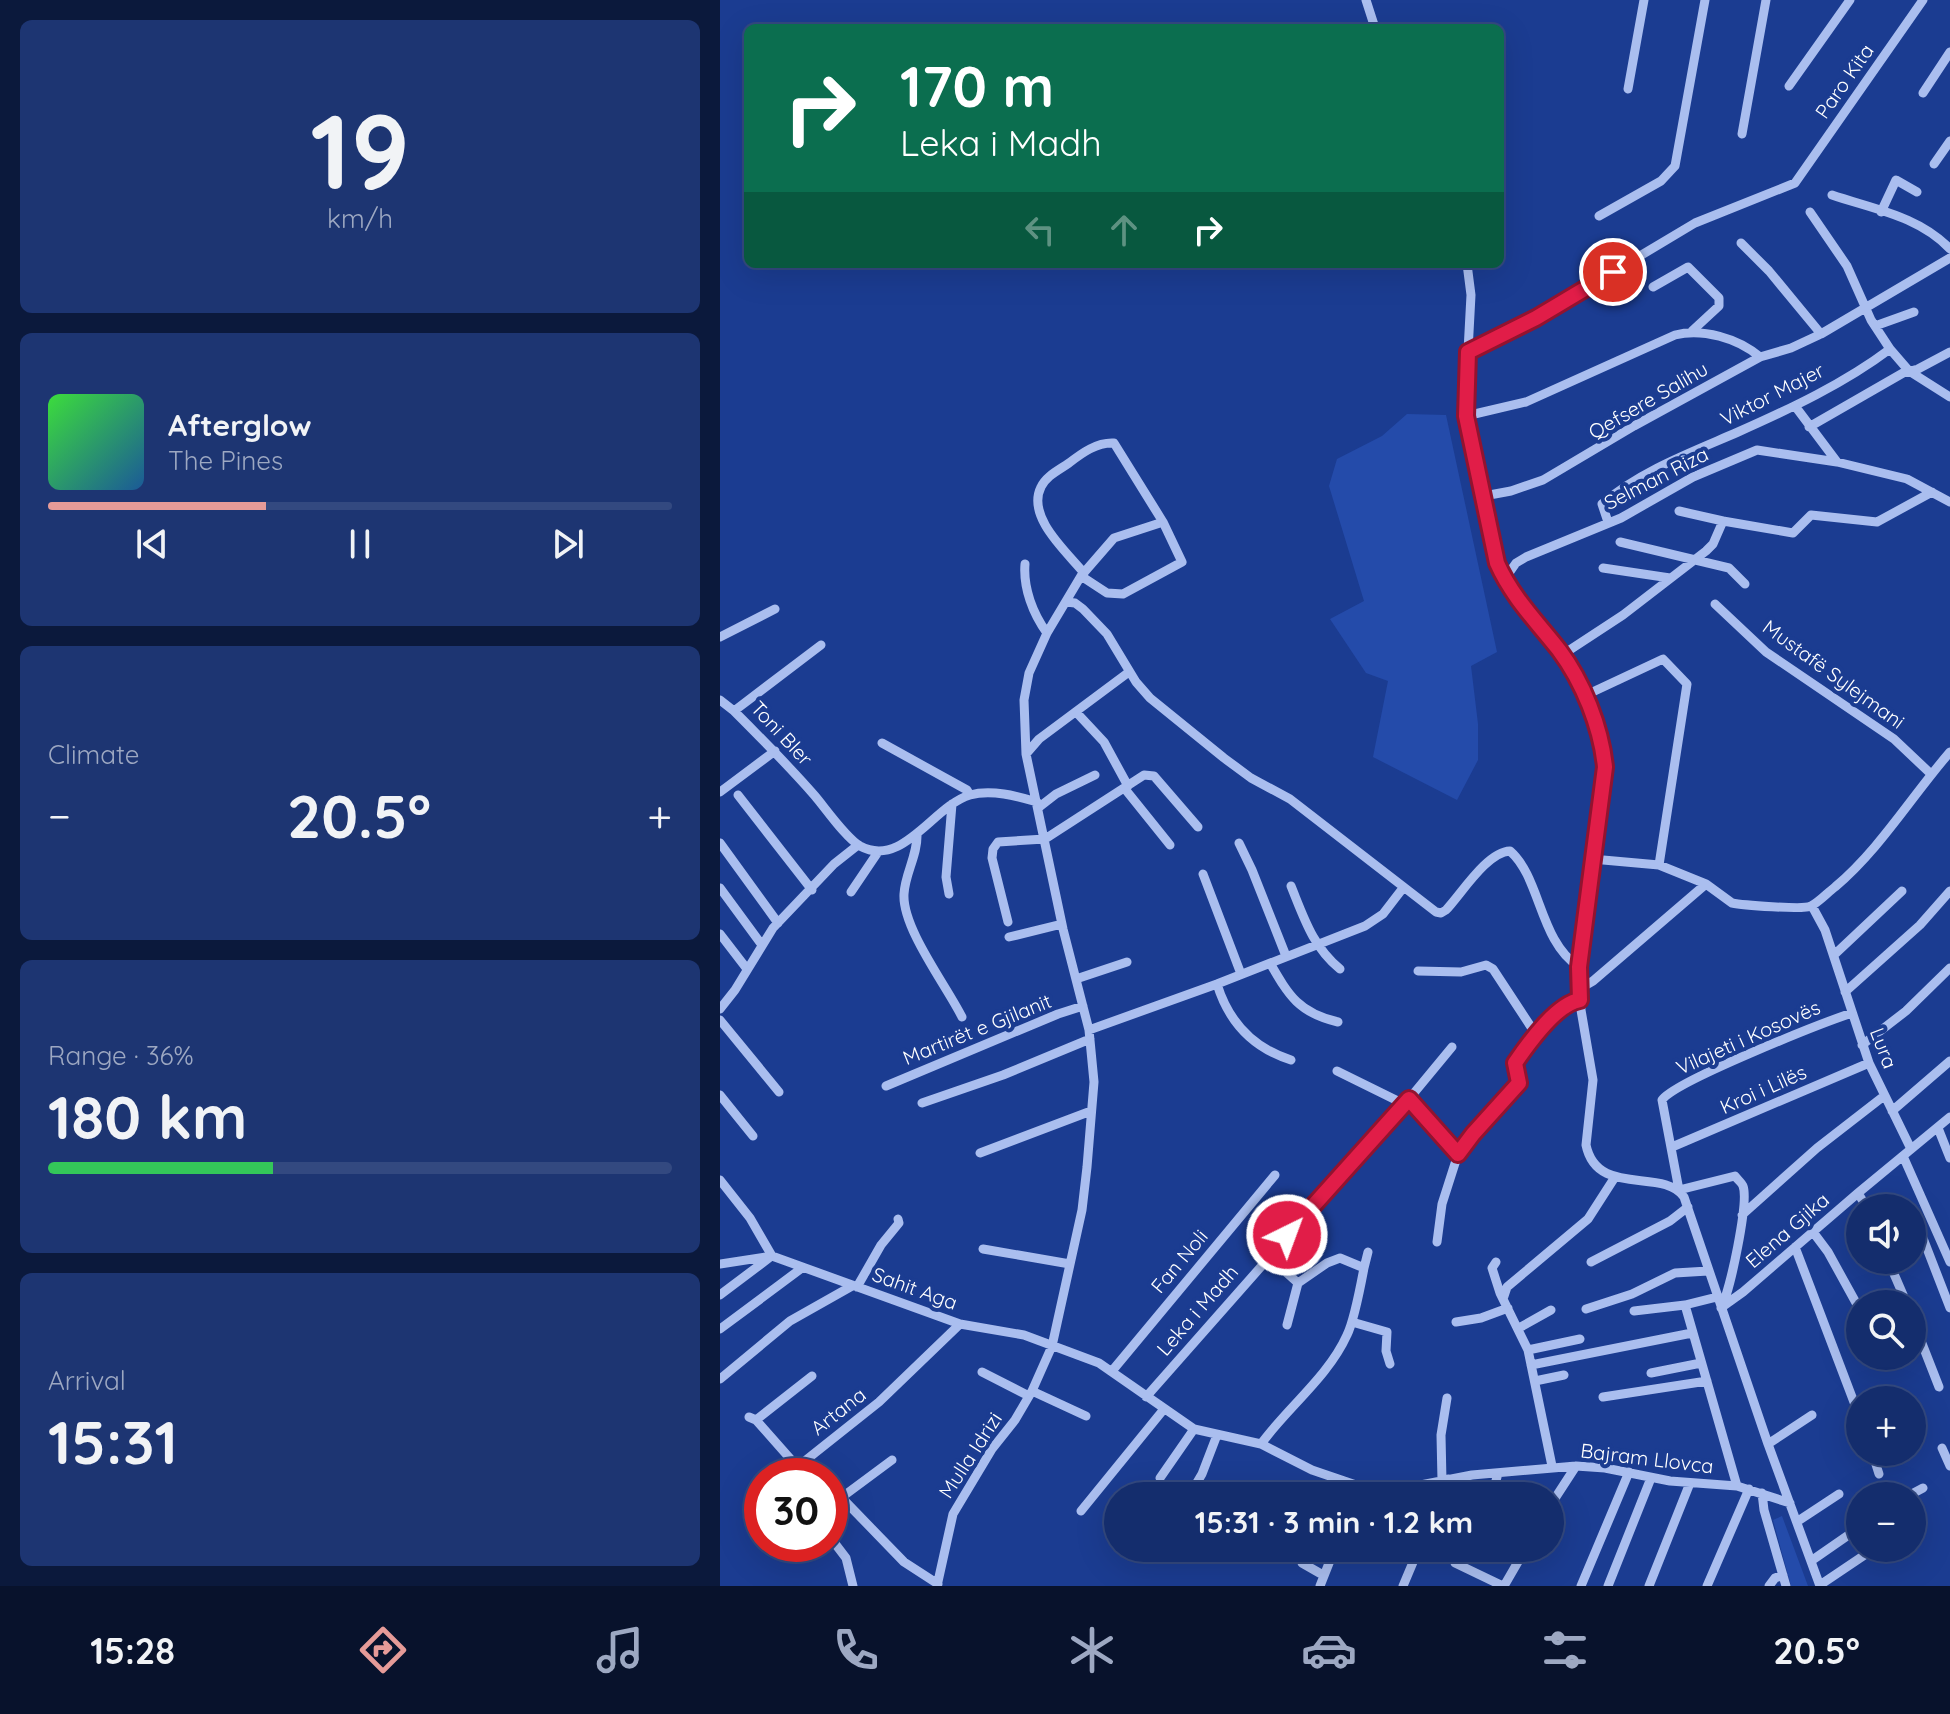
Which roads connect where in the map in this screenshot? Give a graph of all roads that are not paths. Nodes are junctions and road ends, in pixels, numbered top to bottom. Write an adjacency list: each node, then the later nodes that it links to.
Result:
1 (1366, 0): 7 (street)
2 (1644, 0): 10 (street)
3 (1705, 0): 19 (street)
4 (1766, 0): 12 (street)
5 (1850, 0): 9 (street)
6 (1923, 0): 31 (street, Paro Kita)
7 (1374, 24)
8 (1950, 52): 11 (street)
9 (1789, 86)
10 (1628, 89)
11 (1923, 93)
12 (1742, 134)
13 (1950, 141): 14 (street)
14 (1934, 164)
15 (1917, 192): 18 (street)
16 (1832, 195): 18 (street)
17 (1810, 212): 25 (street)
18 (1881, 212): 21 (street)
19 (1599, 216)
20 (1741, 243): 29 (street)
21 (1950, 249)
22 (1950, 258): 25 (street)
23 (1468, 268): 31 (street)
24 (1653, 287): 28 (street, Qefsere Salihu)
25 (1865, 309): 27 (street); 29 (street)
26 (1914, 312): 27 (street)
27 (1875, 326): 30 (street)
28 (1692, 331): 33 (street, Qefsere Salihu); 37 (street, Qefsere Salihu)
29 (1821, 334): 33 (street)
30 (1890, 349): 34 (street); 36 (street, Viktor Majer)
31 (1468, 352): 37 (street)
32 (1950, 352): 34 (street)
33 (1760, 357): 41 (street, Qefsere Salihu)
34 (1909, 371): 35 (street); 38 (street)
35 (1950, 397)
36 (1795, 406): 38 (street); 46 (street, Viktor Majer)
37 (1466, 416): 41 (street)
38 (1809, 427): 39 (street)
39 (1837, 462): 40 (street, Selman Riza); 46 (street, Selman Riza)
40 (1932, 492): 42 (street, Selman Riza); 44 (street)
41 (1484, 496): 53 (street)
42 (1950, 502)
43 (1679, 511): 44 (street)
44 (1723, 521): 48 (street)
45 (1163, 522): 51 (street, Martirët e Gjilanit); 51 (street); 51 (street)
46 (1608, 522): 53 (street, Selman Riza)
47 (1620, 542): 48 (street)
48 (1694, 560): 52 (street); 54 (street)
49 (1025, 564): 58 (street)
50 (1603, 568): 52 (street)
51 (1083, 575): 55 (street, Martirët e Gjilanit)
52 (1670, 578): 61 (street)
53 (1504, 580): 61 (street)
54 (1745, 584)
55 (1066, 602): 58 (street, Martirët e Gjilanit); 62 (street)
56 (1715, 604): 71 (street, Mustafë Sylejmani)
57 (775, 609): 59 (street)
58 (1047, 633): 70 (street, Martirët e Gjilanit)
59 (720, 637)
60 (821, 645): 65 (street, Toni Bler)
61 (1562, 655): 63 (street)
62 (1129, 672): 66 (street); 93 (street)
63 (1584, 696): 87 (street); 88 (street)
64 (720, 700): 65 (street)
65 (734, 711): 68 (street, Toni Bler)
66 (1076, 712): 70 (street); 73 (street)
67 (882, 743): 76 (street)
68 (775, 751): 74 (street); 84 (street, Toni Bler)
69 (1950, 752): 71 (street)
70 (1026, 754): 78 (street, Martirët e Gjilanit)
71 (1931, 774): 99 (street)
72 (1095, 775): 78 (street)
73 (1127, 787): 79 (street); 81 (street); 85 (street)
74 (720, 792)
75 (738, 795): 94 (street)
76 (970, 795): 77 (street); 78 (street)
77 (952, 804): 80 (street); 98 (street)
78 (1038, 805): 81 (street, Martirët e Gjilanit)
79 (1198, 827)
80 (917, 833): 86 (street); 125 (street)
81 (1045, 839): 100 (street); 102 (street, Martirët e Gjilanit)
82 (720, 843): 101 (street)
83 (1239, 843): 108 (street)
84 (858, 845): 86 (street, Toni Bler); 94 (street)
85 (1170, 845)
86 (878, 852): 97 (street)
87 (1592, 859): 88 (street); 111 (street)
88 (1659, 865): 90 (street)
89 (1203, 874): 116 (street)
90 (1706, 884): 99 (street); 119 (street)
91 (1291, 886): 105 (street)
92 (720, 888): 106 (street)
93 (1403, 888): 105 (street); 111 (street)
94 (812, 890): 101 (street)
95 (1902, 891): 107 (street)
96 (1950, 891): 120 (street)
97 (851, 892)
98 (949, 894)
99 (1812, 906): 107 (street, Lura)
100 (1008, 922)
101 (778, 923): 106 (street)
102 (1062, 924): 104 (street); 117 (street, Martirët e Gjilanit)
103 (720, 934): 113 (street)
104 (1009, 937)
105 (1316, 944): 108 (street); 114 (street)
106 (762, 945): 113 (street)
107 (1834, 955): 120 (street, Lura)
108 (1286, 956): 110 (street)
109 (1127, 962): 117 (street)
110 (1270, 963): 116 (street); 127 (street)
111 (1579, 967): 119 (street)
112 (1950, 968): 130 (street)
113 (747, 969): 123 (street)
114 (1340, 969)
115 (1418, 971): 129 (street)
116 (1241, 974): 118 (street)
117 (1076, 979): 122 (street, Martirët e Gjilanit)
118 (1217, 984): 128 (street); 132 (street)
119 (1579, 989): 121 (street)
120 (1845, 992): 124 (street, Lura)
121 (1580, 1000): 129 (street); 153 (street)
122 (1083, 1006): 128 (street, Martirët e Gjilanit); 136 (street, Martirët e Gjilanit)
123 (720, 1009)
124 (1852, 1013): 130 (street, Lura); 147 (street, Vilajeti i Kosovës)
125 (962, 1017)
126 (720, 1020): 137 (street)
127 (1338, 1022)
128 (1089, 1034): 141 (street); 142 (street, Martirët e Gjilanit)
129 (1537, 1036): 150 (street)
130 (1862, 1045): 134 (street, Lura)
131 (1452, 1047): 140 (street, Leka i Madh)
132 (1291, 1060)
133 (1950, 1061): 143 (street)
134 (1869, 1063): 139 (street, Lura); 147 (street, Kroi i Lilës)
135 (1337, 1071): 140 (street)
136 (886, 1086)
137 (779, 1092)
138 (720, 1095): 146 (street)
139 (1884, 1096): 143 (street, Lura); 158 (street)
140 (1406, 1102): 150 (street); 167 (street, Leka i Madh)
141 (922, 1103)
142 (1091, 1111): 148 (street); 172 (street, Martirët e Gjilanit)
143 (1892, 1111): 149 (street, Lura)
144 (1950, 1117): 145 (street, Elena Gjika)
145 (1938, 1128): 149 (street, Elena Gjika); 151 (street)
146 (753, 1136)
147 (1672, 1147): 155 (street)
148 (980, 1153)
149 (1907, 1153): 156 (street, Elena Gjika); 170 (street, Lura)
150 (1458, 1154): 161 (street)
151 (1950, 1158)
152 (1275, 1175): 201 (street, Fan Noli)
153 (1615, 1177): 155 (street); 180 (street)
154 (720, 1180): 166 (street)
155 (1679, 1190): 157 (street); 158 (street)
156 (1858, 1193): 160 (street, Elena Gjika)
157 (1688, 1207): 169 (street); 175 (street)
158 (1742, 1215): 181 (street)
159 (898, 1219): 177 (street, Sahit Aga)
160 (1813, 1232): 163 (street, Elena Gjika); 178 (street)
161 (1437, 1242)
162 (1926, 1244): 183 (street)
163 (1795, 1247): 181 (street, Elena Gjika); 209 (street)
164 (983, 1249): 172 (street)
165 (1368, 1252): 174 (street)
166 (772, 1256): 171 (street); 173 (street, Sahit Aga); 179 (street)
167 (1268, 1256): 176 (street); 212 (street, Leka i Madh)
168 (1496, 1262): 180 (street)
169 (1591, 1262)
170 (1950, 1262)
171 (720, 1264)
172 (1070, 1264): 195 (street, Martirët e Gjilanit)
173 (802, 1268): 177 (street, Sahit Aga); 192 (street)
174 (1364, 1268): 176 (street); 187 (street)
175 (1708, 1271): 181 (street); 184 (street)
176 (1298, 1283): 190 (street)
177 (855, 1286): 189 (street, Sahit Aga); 206 (street, Sahit Aga)
178 (1849, 1290)
179 (720, 1295)
180 (1506, 1303): 188 (street); 191 (street)
181 (1719, 1303): 182 (street); 221 (street)
182 (1685, 1305): 186 (street); 193 (street)
183 (1950, 1308)
184 (1586, 1309)
185 (1551, 1310): 191 (street)
186 (1634, 1311)
187 (1352, 1322): 199 (street); 220 (street)
188 (1456, 1322)
189 (960, 1324): 195 (street, Sahit Aga); 205 (street, Artana)
190 (1287, 1325)
191 (1519, 1328): 196 (street)
192 (720, 1329)
193 (1692, 1333): 198 (street); 200 (street)
194 (1580, 1339): 196 (street)
195 (1052, 1346): 201 (street, Bajram Llovca); 211 (street, Mulla Idrizi)
196 (1528, 1350): 200 (street)
197 (1926, 1354): 210 (street)
198 (1701, 1363): 203 (street); 208 (street)
199 (1390, 1364)
200 (1531, 1365): 207 (street)
201 (1112, 1371): 212 (street, Bajram Llovca)
202 (982, 1372): 211 (street, Mulla Idrizi)
203 (1651, 1373)
204 (1564, 1375): 207 (street)
205 (812, 1376)
206 (720, 1379)
207 (1535, 1381): 224 (street)
208 (1707, 1381): 213 (street); 240 (street)
209 (1848, 1386)
210 (1939, 1387)
211 (1030, 1394): 217 (street, Mulla Idrizi); 260 (street, Mulla Idrizi)
212 (1146, 1397): 215 (street, Bajram Llovca)
213 (1603, 1397)
214 (1447, 1398): 233 (street)
215 (1164, 1409): 218 (street, Bajram Llovca); 247 (street)
216 (1812, 1415): 221 (street)
217 (1086, 1416)
218 (1194, 1429): 219 (street, Bajram Llovca); 231 (street)
219 (1217, 1435): 220 (street, Bajram Llovca); 234 (street)
220 (1261, 1444): 235 (street, Bajram Llovca)
221 (1768, 1444): 245 (street)
222 (1942, 1448): 227 (street)
223 (892, 1460): 242 (street)
224 (1552, 1466): 225 (street, Bajram Llovca); 229 (street, Bajram Llovca)
225 (1576, 1466): 228 (street, Bajram Llovca); 239 (street)
226 (1876, 1466): 230 (street)
227 (1950, 1466)
228 (1629, 1472): 232 (street, Bajram Llovca); 265 (street)
229 (1498, 1473): 233 (street, Bajram Llovca); 237 (street)
230 (1879, 1474)
231 (1160, 1478)
232 (1651, 1478): 238 (street, Bajram Llovca); 266 (street)
233 (1445, 1480): 236 (street, Bajram Llovca)
234 (1197, 1482)
235 (1347, 1482)
236 (1435, 1482)
237 (1496, 1482)
238 (1690, 1483): 240 (street, Bajram Llovca); 267 (street)
239 (1564, 1484)
240 (1737, 1486): 241 (street, Bajram Llovca)
241 (1749, 1489): 243 (street, Bajram Llovca); 268 (street)
242 (848, 1492)
243 (1762, 1493): 245 (street, Bajram Llovca); 259 (street)
244 (1839, 1494): 248 (street)
245 (1790, 1503): 248 (street)
246 (848, 1504): 260 (street, Mulla Idrizi)
247 (1081, 1511)
248 (1798, 1521): 250 (street)
249 (1846, 1537): 250 (street)
250 (1811, 1561): 271 (street)
251 (847, 1562): 261 (street)
252 (1329, 1562): 258 (street)
253 (1413, 1562): 263 (street)
254 (1518, 1562): 264 (street)
255 (1855, 1562): 271 (street)
256 (1302, 1563): 258 (street)
257 (1455, 1563): 264 (street)
258 (1323, 1575): 262 (street)
259 (1783, 1575): 269 (street); 270 (street)
260 (938, 1585)
261 (853, 1586)
262 (1320, 1586)
263 (1403, 1586)
264 (1503, 1586)
265 (1581, 1586)
266 (1608, 1586)
267 (1649, 1586)
268 (1707, 1586)
269 (1769, 1586)
270 (1786, 1586)
271 (1820, 1586)

